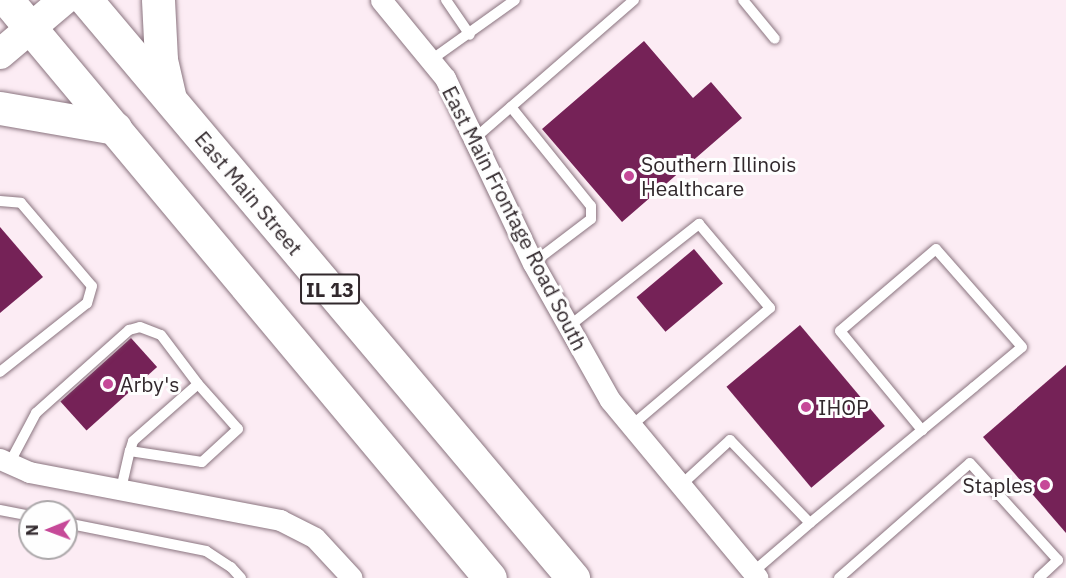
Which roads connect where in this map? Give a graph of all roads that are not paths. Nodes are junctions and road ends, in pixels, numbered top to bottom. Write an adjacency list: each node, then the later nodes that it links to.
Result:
1 (7, 0): 10 (highway, IL 13)
2 (64, 0): 10 (street)
3 (86, 0): 15 (highway, East Main Street / IL 13)
4 (158, 0): 15 (highway)
5 (381, 0): 14 (street, East Main Frontage Road South)
6 (446, 0): 11 (lane)
7 (515, 0): 11 (lane)
8 (634, 0): 16 (lane)
9 (743, 0): 12 (lane)
10 (32, 27): 13 (street); 18 (highway, IL 13)
11 (470, 35): 14 (lane)
12 (775, 39)
13 (0, 54)
14 (431, 60): 19 (street, East Main Frontage Road South)
15 (169, 98): 39 (highway, East Main Street / IL 13)
16 (511, 107): 19 (lane); 21 (lane)
17 (0, 108): 18 (highway)
18 (115, 128): 38 (highway, IL 13)
19 (474, 139): 21 (street, East Main Frontage Road South)
20 (0, 201): 23 (lane)
21 (533, 263): 22 (street, East Main Frontage Road South)
22 (568, 327): 25 (street, East Main Frontage Road South); 25 (lane)
23 (0, 372)
24 (198, 384): 27 (lane); 27 (lane); 28 (lane)
25 (631, 426): 29 (street, East Main Frontage Road South)
26 (922, 430): 26 (lane); 33 (lane)
27 (130, 451): 30 (lane)
28 (5, 462): 30 (street)
29 (680, 486): 33 (lane); 35 (street, East Main Frontage Road South)
30 (121, 489): 37 (street)
31 (0, 510): 32 (lane)
32 (18, 514)
33 (810, 523): 35 (lane)
34 (78, 525): 36 (lane)
35 (755, 575)
36 (235, 576)
37 (352, 578)
38 (490, 578)
39 (573, 578)
40 (839, 578): 41 (lane)
41 (1039, 578)

